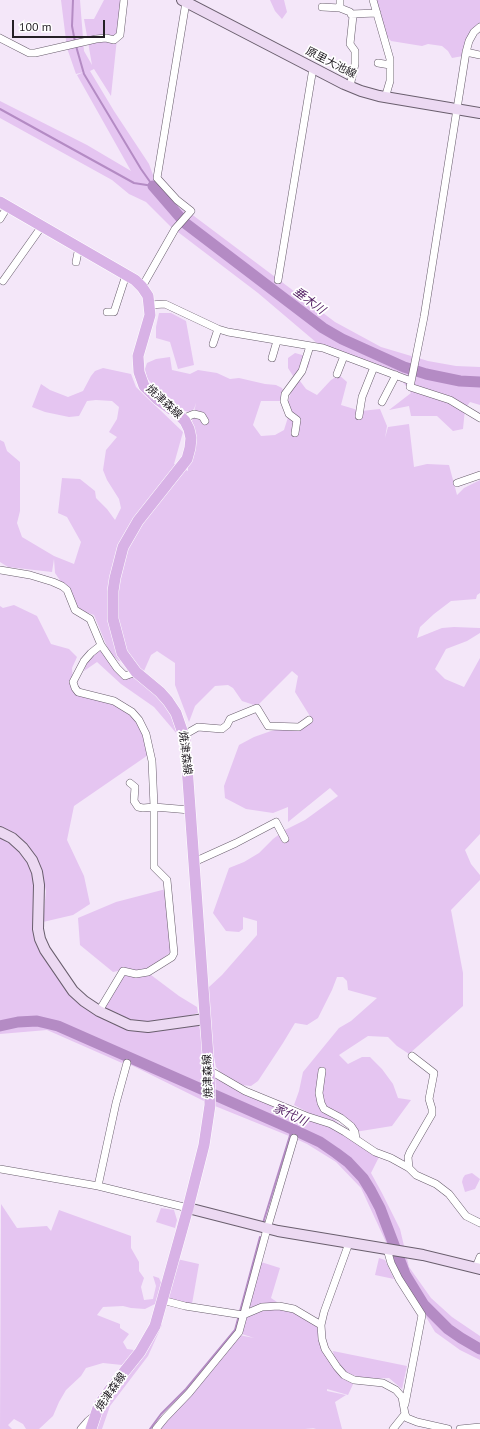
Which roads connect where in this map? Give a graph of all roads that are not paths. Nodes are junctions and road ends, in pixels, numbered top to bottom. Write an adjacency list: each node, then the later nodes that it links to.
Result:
1 (124, 0): 10 (street)
2 (340, 0): 6 (street)
3 (373, 0): 7 (street)
4 (184, 1): 15 (street, 原里大池線); 28 (street)
5 (322, 7): 6 (street)
6 (340, 8): 8 (street)
7 (377, 13): 8 (street); 14 (street)
8 (351, 14): 16 (street)
9 (480, 27): 11 (street)
10 (0, 38)
11 (466, 52): 12 (street); 18 (street)
12 (480, 55)
13 (378, 63): 14 (street)
14 (390, 65): 17 (street)
15 (313, 68): 16 (street, 原里大池線); 26 (street)
16 (350, 86): 17 (street, 原里大池線)
17 (386, 98): 18 (street, 原里大池線)
18 (456, 109): 19 (street, 原里大池線); 40 (street)
19 (480, 113)
20 (4, 204): 21 (street); 22 (main road)
21 (0, 219)
22 (42, 226): 23 (main road); 27 (street)
23 (79, 247): 24 (street); 25 (main road)
24 (76, 262)
25 (126, 275): 28 (main road); 30 (street)
26 (278, 280)
27 (3, 281)
28 (142, 287): 29 (main road, 焼津森線)
29 (149, 305): 31 (street); 43 (main road, 焼津森線)
30 (107, 312)
31 (218, 329): 32 (street); 33 (street)
32 (277, 340): 34 (street); 36 (street)
33 (213, 344)
34 (310, 346): 35 (street); 46 (street)
35 (344, 356): 37 (street); 38 (street)
36 (272, 358)
37 (374, 367): 39 (street); 42 (street)
38 (337, 374)
39 (396, 375): 40 (street); 41 (street)
40 (411, 381): 44 (street)
41 (382, 402)
42 (359, 416)
43 (182, 418): 45 (street); 51 (main road, 焼津森線)
44 (480, 418)
45 (205, 421)
46 (295, 433)
47 (480, 475): 48 (street)
48 (457, 483)
49 (0, 570): 50 (street)
50 (101, 645): 51 (street); 55 (street)
51 (136, 672): 53 (main road, 焼津森線)
52 (309, 720): 53 (street)
53 (184, 734): 56 (main road, 焼津森線)
54 (130, 783): 55 (street)
55 (154, 807): 56 (street); 60 (street)
56 (190, 810): 59 (main road, 焼津森線)
57 (0, 832): 60 (street)
58 (285, 839): 59 (street)
59 (194, 862): 61 (main road, 焼津森線)
60 (99, 1011): 61 (street)
61 (205, 1019): 64 (main road, 焼津森線)
62 (412, 1056): 68 (street)
63 (127, 1063): 70 (street)
64 (209, 1070): 67 (street); 71 (main road, 焼津森線)
65 (322, 1071): 67 (street)
66 (294, 1138): 73 (street)
67 (356, 1139): 68 (street)
68 (409, 1168): 72 (street)
69 (0, 1169): 70 (street)
70 (98, 1186): 71 (street)
71 (188, 1208): 73 (street); 78 (main road, 焼津森線)
72 (480, 1222)
73 (266, 1228): 74 (street); 79 (street)
74 (350, 1244): 75 (street); 80 (street)
75 (394, 1250): 77 (street); 81 (street)
76 (480, 1257): 77 (street)
77 (478, 1268)
78 (162, 1300): 79 (street); 82 (main road, 焼津森線)
79 (239, 1315): 80 (street); 86 (street)
80 (321, 1325): 81 (street)
81 (404, 1411): 87 (street); 88 (street)
82 (95, 1415): 84 (street); 85 (main road, 焼津森線)
83 (480, 1427): 89 (street)
84 (81, 1429)
85 (92, 1429)
86 (156, 1429)
87 (393, 1429)
88 (448, 1429)
89 (460, 1429)

